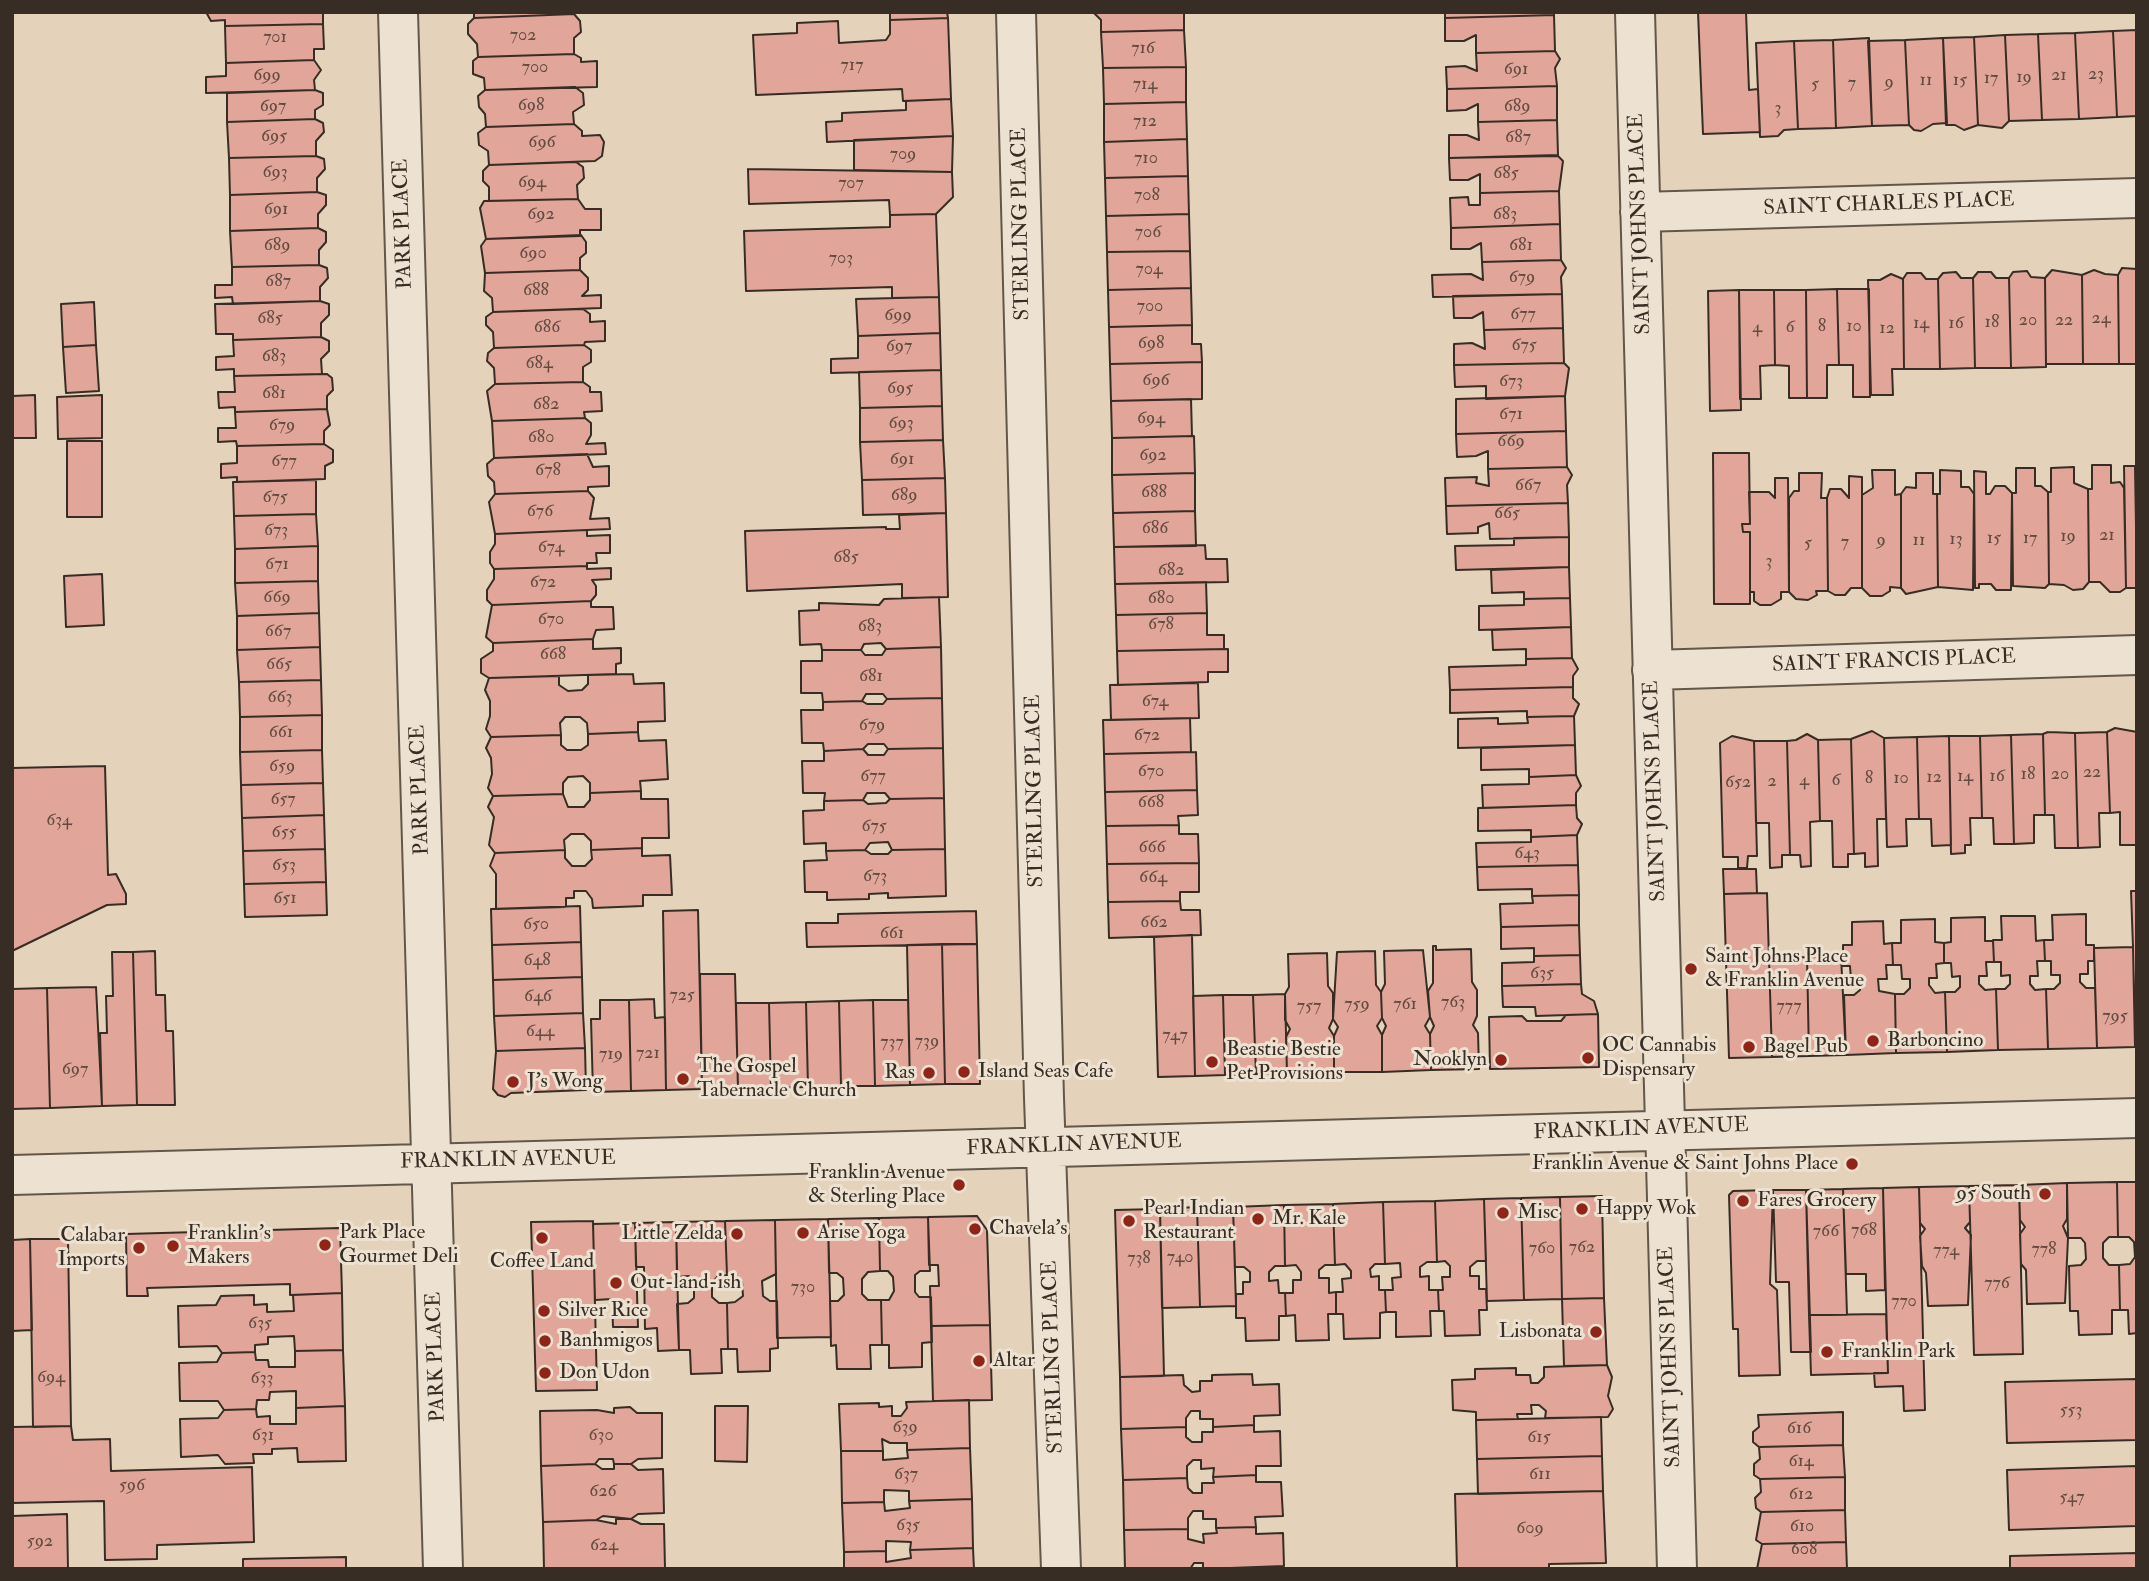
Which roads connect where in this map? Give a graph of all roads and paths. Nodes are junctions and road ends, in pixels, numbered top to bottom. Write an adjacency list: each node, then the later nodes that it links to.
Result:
1 (398, 12): 11 (street, PARK PLACE)
2 (1016, 12): 10 (street, STERLING PLACE)
3 (1635, 12): 5 (street, SAINT JOHNS PLACE)
4 (2137, 198): 5 (street, SAINT CHARLES PLACE)
5 (1640, 212): 7 (street, SAINT JOHNS PLACE)
6 (2137, 655): 7 (street, SAINT FRANCIS PLACE)
7 (1652, 670): 9 (street, SAINT JOHNS PLACE)
8 (2137, 1118): 9 (street, FRANKLIN AVENUE)
9 (1665, 1129): 10 (street, FRANKLIN AVENUE); 15 (street, SAINT JOHNS PLACE)
10 (1047, 1147): 11 (street, FRANKLIN AVENUE); 14 (street, STERLING PLACE)
11 (432, 1163): 12 (street, FRANKLIN AVENUE); 13 (street, PARK PLACE)
12 (12, 1175)
13 (443, 1569)
14 (1060, 1569)
15 (1677, 1569)

